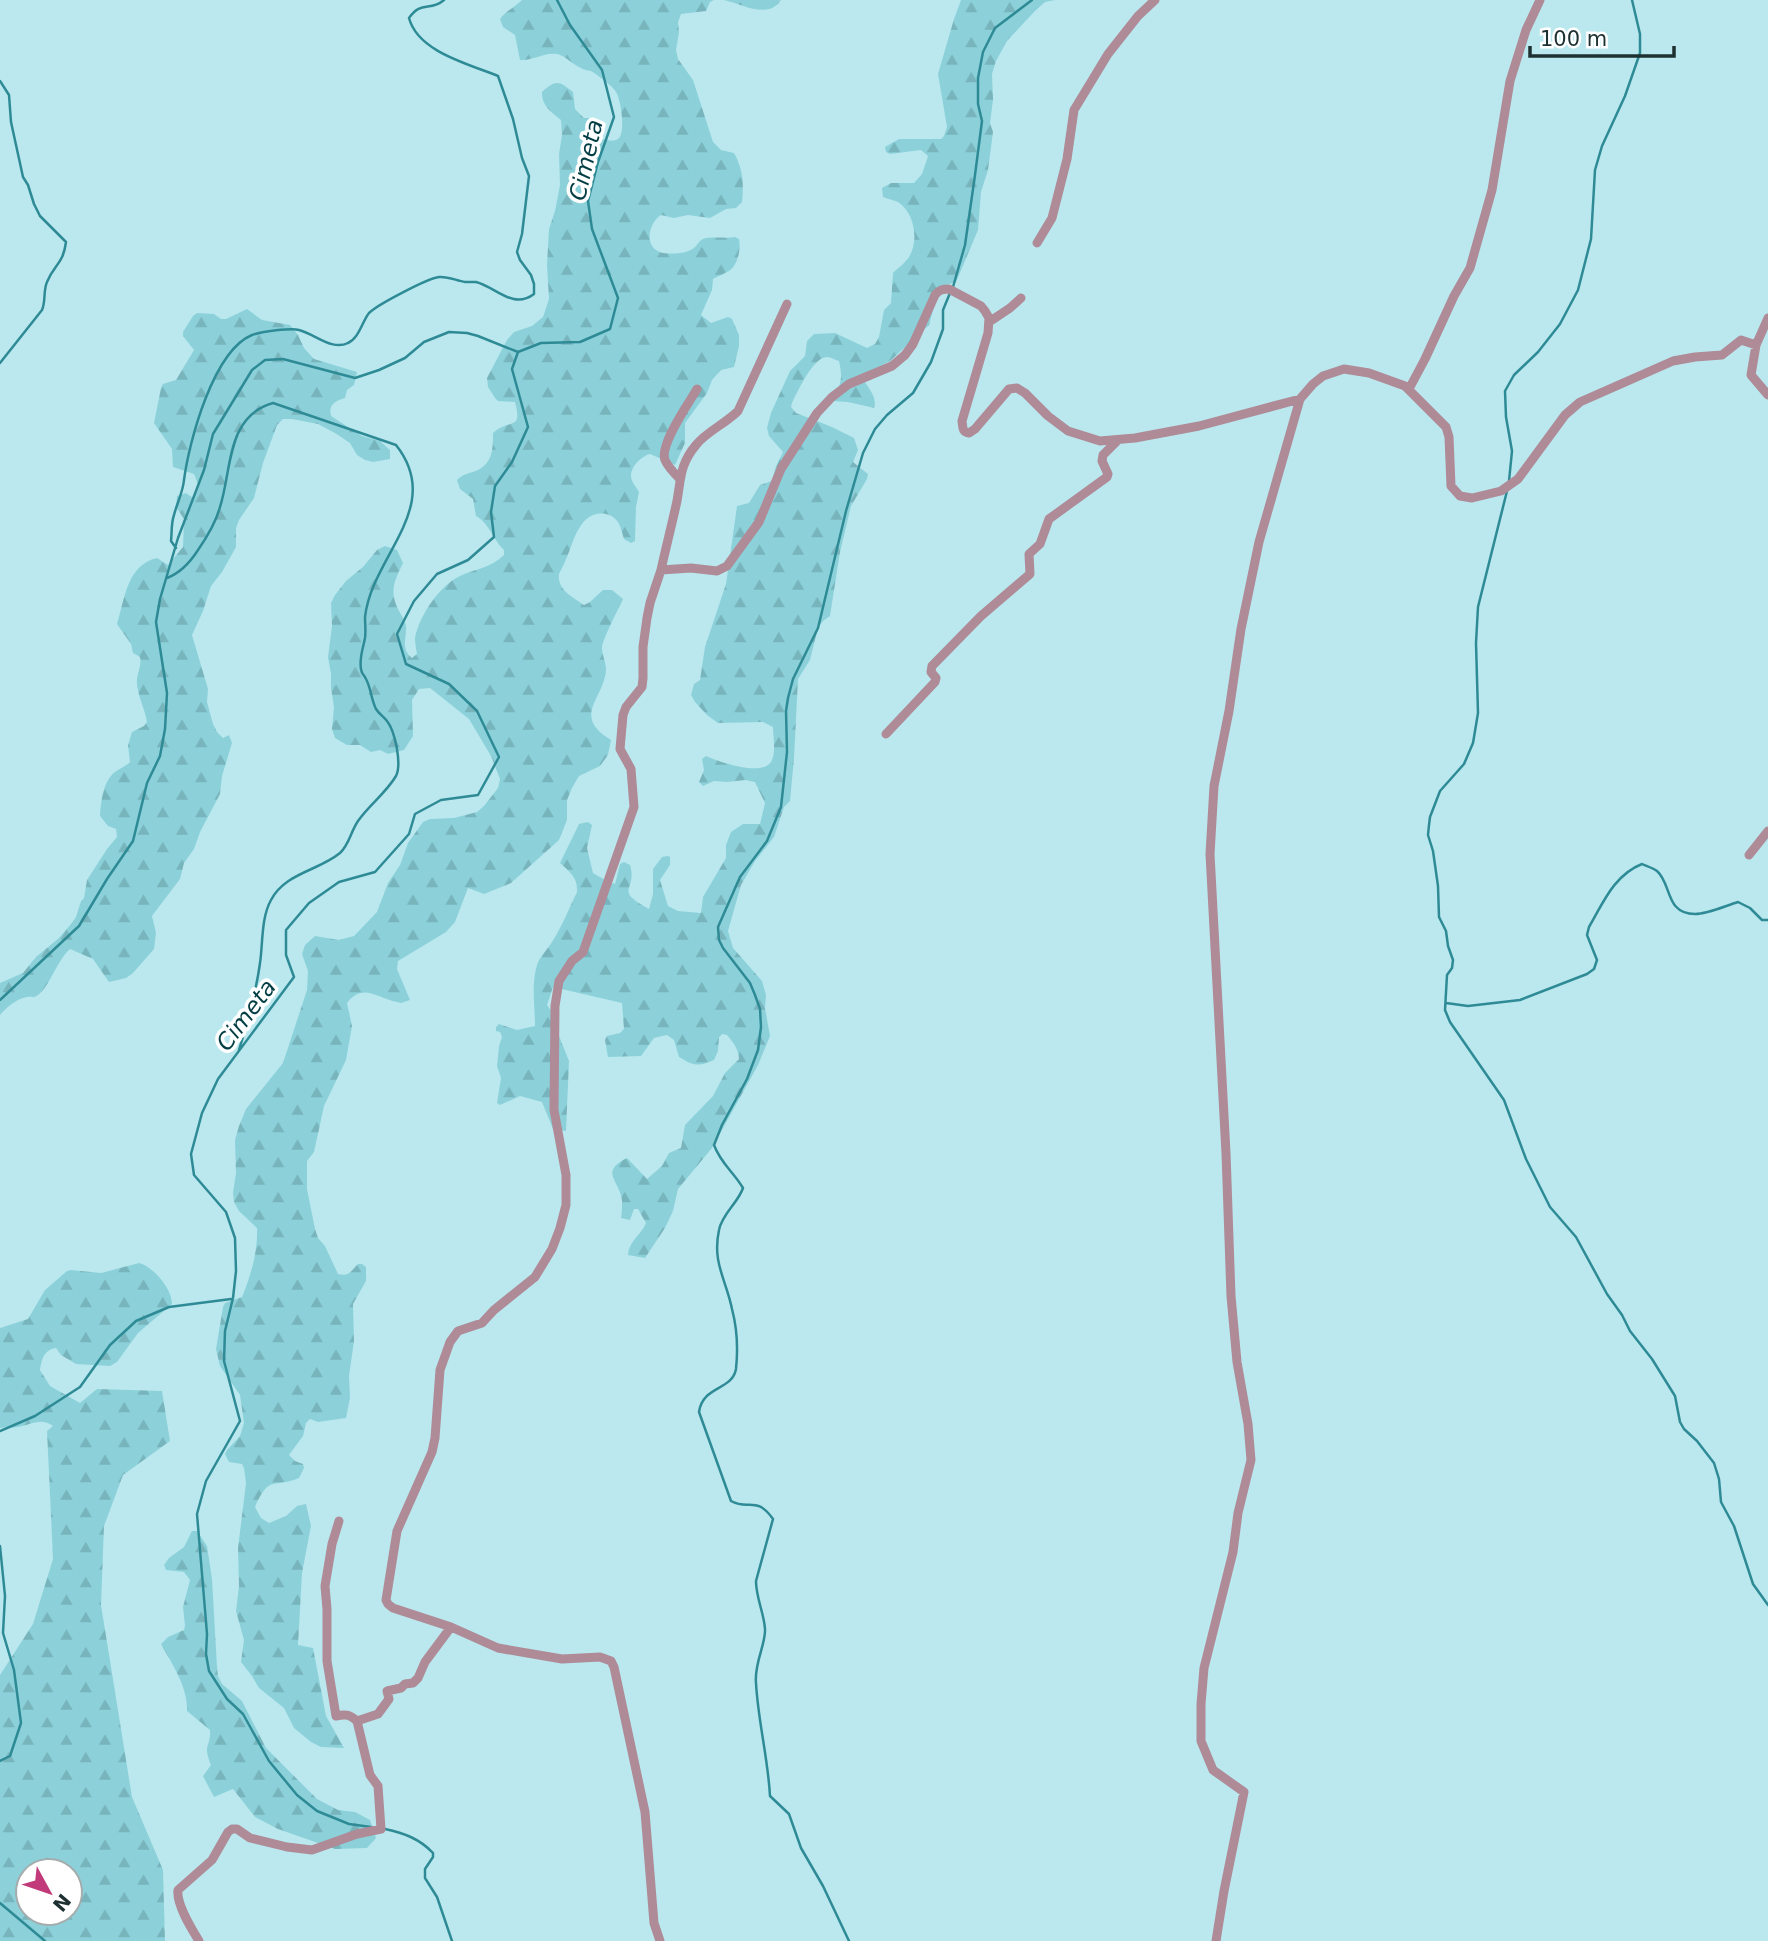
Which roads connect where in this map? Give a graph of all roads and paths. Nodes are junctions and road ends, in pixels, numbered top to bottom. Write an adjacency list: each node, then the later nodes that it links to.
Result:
1 (1155, 0): 3 (street)
2 (1540, 0): 9 (street)
3 (1037, 243)
4 (1021, 298): 7 (street)
5 (787, 304): 14 (street)
6 (1768, 318): 8 (street)
7 (989, 322): 13 (street); 15 (street)
8 (1756, 345): 9 (street); 11 (street)
9 (1409, 388): 12 (street)
10 (697, 389): 14 (street)
11 (1768, 396)
12 (1300, 399): 13 (street); 24 (street)
13 (1118, 440): 16 (street)
14 (679, 478): 15 (street)
15 (661, 570): 20 (street)
16 (886, 734)
17 (1768, 831): 18 (street)
18 (1749, 855)
19 (339, 1521): 21 (street)
20 (451, 1627): 21 (street); 23 (street)
21 (357, 1721): 22 (street)
22 (199, 1941)
23 (660, 1941)
24 (1216, 1941)

